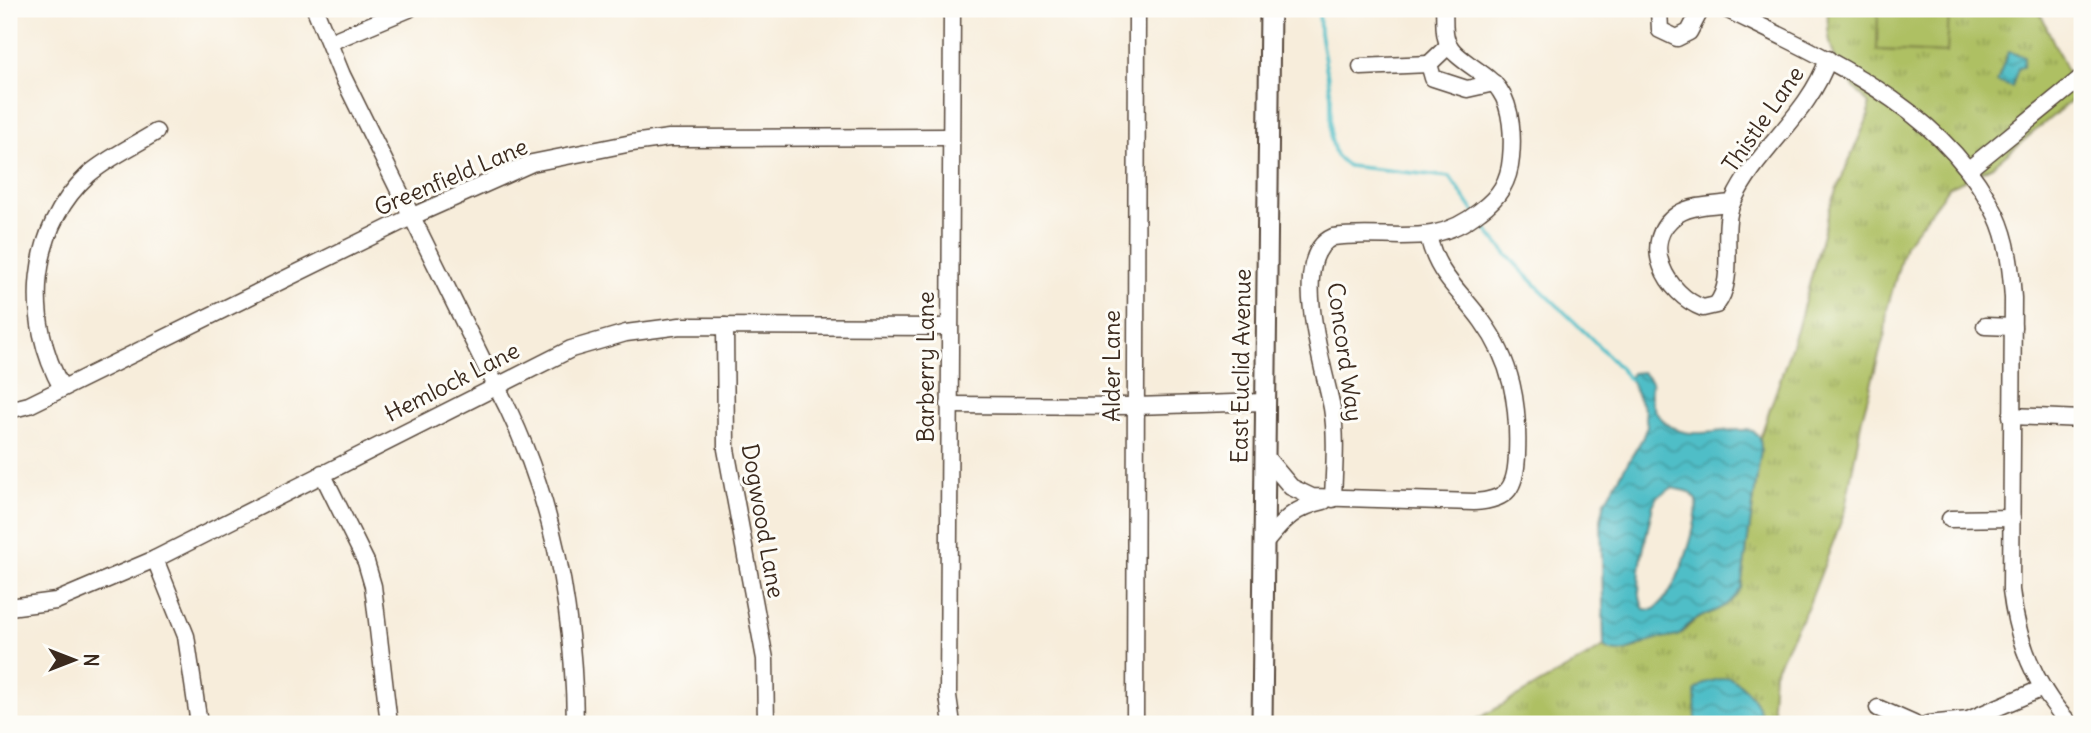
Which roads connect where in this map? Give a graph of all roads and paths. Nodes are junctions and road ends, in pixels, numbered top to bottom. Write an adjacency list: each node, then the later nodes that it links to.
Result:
1 (315, 9): 10 (street)
2 (409, 9): 10 (street)
3 (952, 9): 18 (street, Barberry Lane)
4 (1137, 9): 31 (street, Alder Lane)
5 (1270, 9): 29 (main road, East Euclid Avenue)
6 (1444, 9): 11 (street)
7 (1659, 9): 8 (street)
8 (1702, 9)
9 (1726, 9): 12 (street)
10 (330, 42): 21 (street)
11 (1448, 45): 13 (street); 16 (street, Concord Way)
12 (1828, 59): 19 (street); 20 (street, Thistle Lane)
13 (1429, 64): 14 (street); 16 (street)
14 (1361, 67)
15 (2082, 77): 19 (street)
16 (1494, 83): 22 (street, Concord Way)
17 (156, 132): 28 (street)
18 (950, 137): 21 (street, Greenfield Lane); 24 (street, Barberry Lane)
19 (1969, 169): 26 (street)
20 (1731, 203): 20 (street, Thistle Lane)
21 (413, 216): 27 (street); 28 (street, Greenfield Lane)
22 (1428, 235): 37 (street, Concord Way); 37 (street)
23 (725, 326): 24 (street, Hemlock Lane); 27 (street, Hemlock Lane); 48 (street, Dogwood Lane)
24 (948, 327): 30 (street, Barberry Lane)
25 (1985, 327): 26 (street)
26 (2013, 327): 33 (street)
27 (496, 385): 36 (street, Hemlock Lane); 47 (street)
28 (62, 388): 32 (street, Greenfield Lane)
29 (1265, 402): 31 (street); 35 (main road, East Euclid Avenue)
30 (949, 405): 31 (street); 49 (street, Barberry Lane)
31 (1135, 406): 50 (street, Alder Lane)
32 (9, 410)
33 (2011, 416): 34 (street); 38 (street)
34 (2082, 419)
35 (1264, 455): 37 (street); 40 (main road, East Euclid Avenue)
36 (322, 473): 41 (street, Hemlock Lane); 46 (street)
37 (1333, 499): 40 (street)
38 (2012, 518): 39 (street); 43 (street)
39 (1951, 519)
40 (1264, 544): 51 (main road, East Euclid Avenue)
41 (155, 559): 42 (street, Hemlock Lane); 45 (street)
42 (9, 607)
43 (2043, 688): 53 (street); 54 (street)
44 (1878, 708): 52 (street)
45 (199, 724)
46 (389, 724)
47 (575, 724)
48 (766, 724)
49 (952, 724)
50 (1135, 724)
51 (1262, 724)
52 (1914, 724)
53 (1928, 724)
54 (2070, 724)

